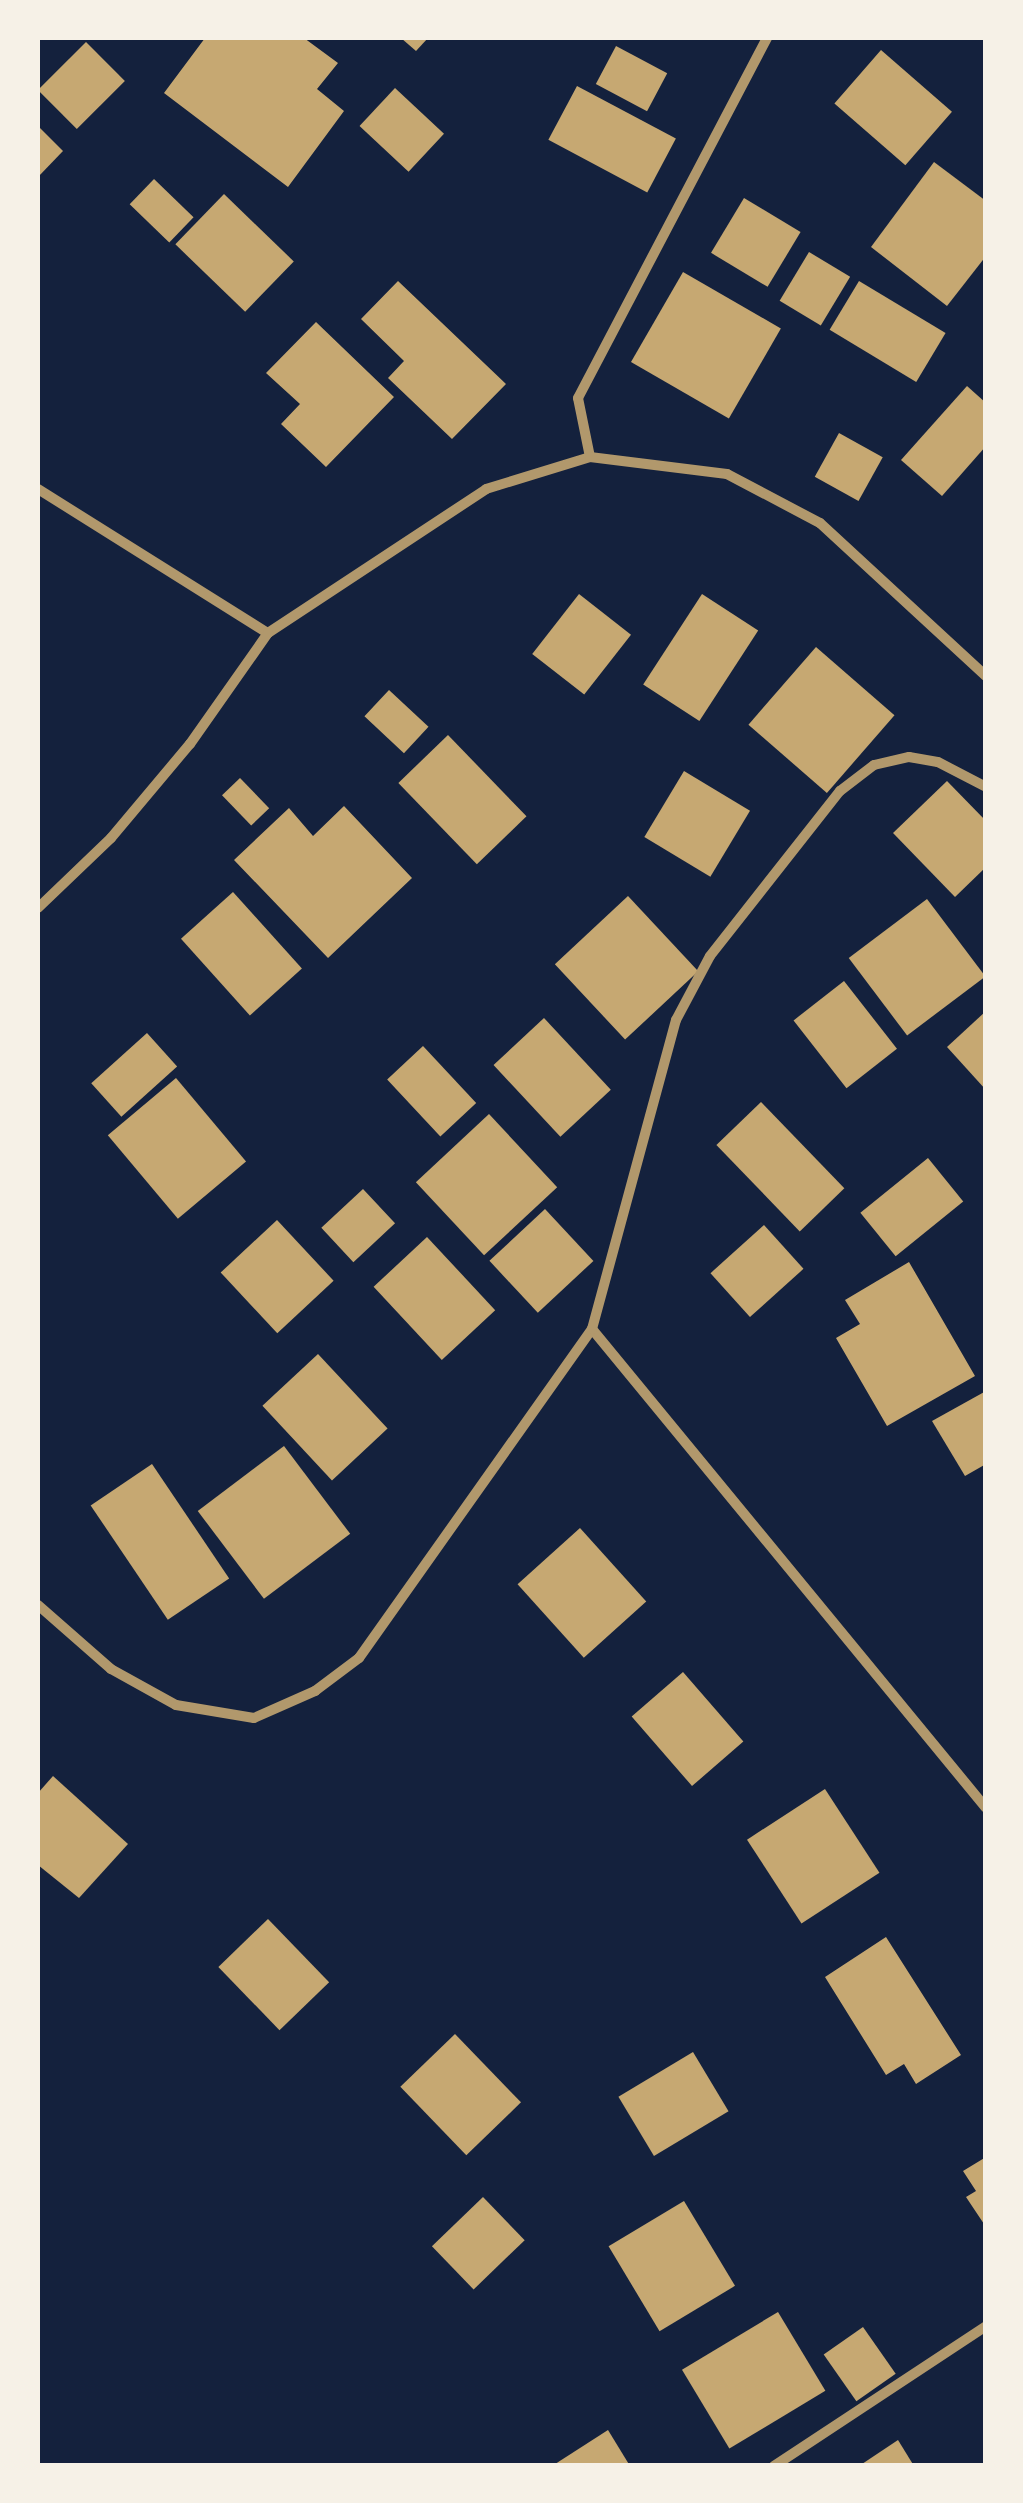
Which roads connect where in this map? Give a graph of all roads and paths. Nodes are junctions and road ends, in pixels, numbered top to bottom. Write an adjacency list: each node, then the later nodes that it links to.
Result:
1 (767, 38): 2 (street)
2 (590, 457): 4 (street); 5 (street)
3 (38, 489): 4 (street)
4 (268, 633): 7 (street)
5 (986, 676)
6 (986, 787): 8 (street)
7 (38, 908)
8 (592, 1329): 9 (street); 10 (street)
9 (38, 1605)
10 (986, 1808)
11 (986, 2326): 12 (street)
12 (774, 2466)

